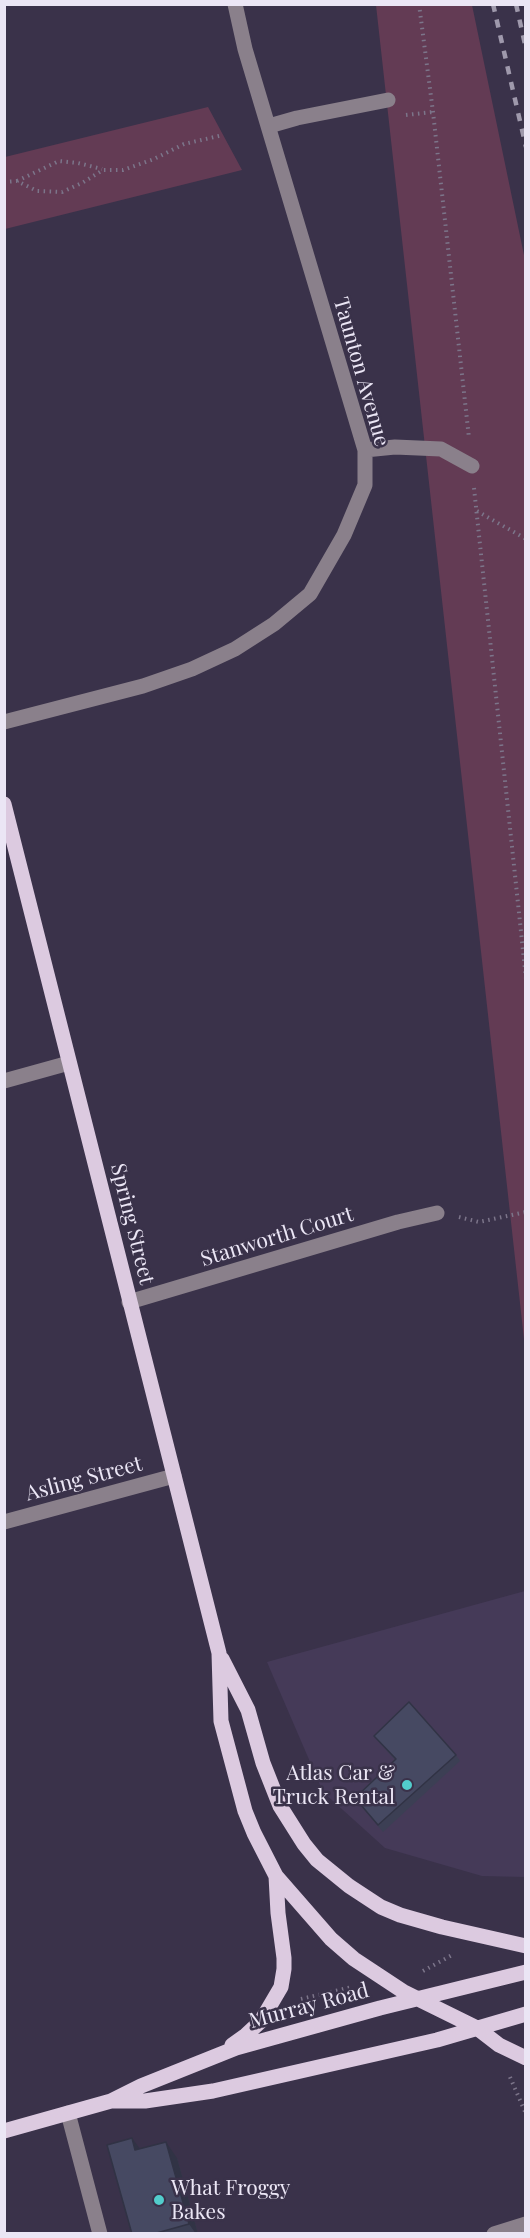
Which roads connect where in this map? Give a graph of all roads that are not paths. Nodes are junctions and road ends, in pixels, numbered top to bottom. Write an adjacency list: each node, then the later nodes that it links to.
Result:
1 (235, 4): 3 (street, Taunton Avenue)
2 (388, 100): 3 (street)
3 (269, 126): 4 (street, Taunton Avenue)
4 (364, 450): 5 (street); 6 (street, Taunton Avenue)
5 (472, 466)
6 (4, 722)
7 (4, 804): 8 (main road, Spring Street)
8 (69, 1063): 9 (street); 11 (main road, Spring Street)
9 (4, 1081)
10 (437, 1213): 11 (street, Stanworth Court)
11 (129, 1302): 12 (main road, Spring Street)
12 (174, 1476): 13 (street, Asling Street); 14 (main road, Spring Street)
13 (4, 1522)
14 (219, 1653): 15 (main road, Spring Street); 16 (main road, Spring Street)
15 (276, 1875): 18 (main road, Spring Street); 21 (main road)
16 (525, 1946)
17 (525, 1972): 18 (main road, Murray Road)
18 (417, 1999): 20 (main road, Spring Street); 21 (main road, Murray Road)
19 (525, 2014): 20 (main road, Murray Road)
20 (477, 2028): 22 (main road, Spring Street); 23 (main road, Murray Road)
21 (216, 2054): 23 (main road, Murray Road)
22 (525, 2058)
23 (111, 2101): 24 (main road, Murray Road)
24 (68, 2113): 25 (main road, Murray Road); 27 (street)
25 (4, 2131)
26 (525, 2224): 28 (street)
27 (100, 2234)
28 (494, 2234)

